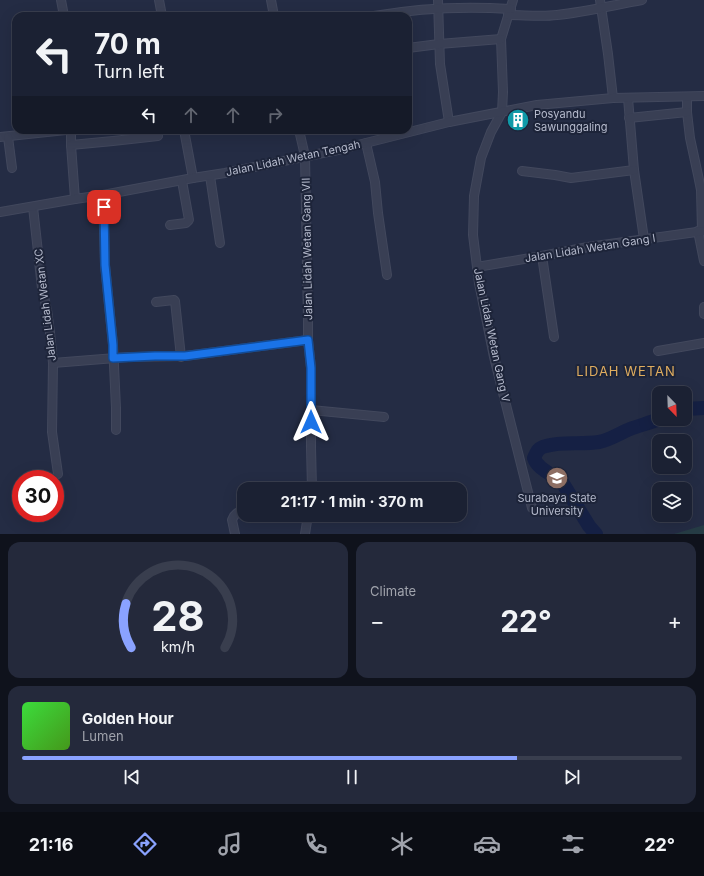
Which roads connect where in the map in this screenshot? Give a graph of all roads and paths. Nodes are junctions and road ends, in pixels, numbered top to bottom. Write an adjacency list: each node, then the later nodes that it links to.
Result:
1 (61, 0): 8 (street)
2 (159, 0): 9 (street)
3 (271, 0): 10 (street)
4 (513, 0): 12 (street, Jalan Lidah Wetan Gang V)
5 (642, 0): 7 (street)
6 (438, 4): 11 (street); 12 (street); 14 (street)
7 (601, 4): 12 (street); 18 (street)
8 (63, 12)
9 (161, 12)
10 (273, 12)
11 (394, 12)
12 (510, 12): 13 (street, Jalan Lidah Wetan Gang V)
13 (501, 39): 14 (street); 20 (street, Jalan Lidah Wetan Gang V)
14 (439, 44): 15 (street); 23 (street)
15 (412, 47)
16 (704, 96): 17 (street, Jalan Lidah Wetan Tengah)
17 (687, 97): 19 (street, Jalan Lidah Wetan Tengah); 21 (street)
18 (613, 98): 19 (street, Jalan Lidah Wetan Tengah); 20 (street, Jalan Lidah Wetan Tengah)
19 (628, 98): 22 (street)
20 (502, 112): 23 (street, Jalan Lidah Wetan Tengah); 51 (street, Jalan Lidah Wetan Gang V)
21 (687, 112): 22 (street); 46 (street)
22 (630, 118): 36 (street)
23 (449, 122): 24 (street, Jalan Lidah Wetan Tengah)
24 (412, 131)
25 (31, 134): 31 (street)
26 (71, 134): 33 (street)
27 (185, 134): 39 (street)
28 (300, 134): 34 (street, Jalan Lidah Wetan Gang VII)
29 (402, 134): 32 (street, Jalan Lidah Wetan Tengah)
30 (158, 136): 33 (street)
31 (4, 137): 35 (street)
32 (366, 143): 34 (street, Jalan Lidah Wetan Tengah); 52 (street)
33 (71, 145): 42 (street)
34 (305, 156): 38 (street, Jalan Lidah Wetan Tengah); 57 (street, Jalan Lidah Wetan Gang VII)
35 (12, 168)
36 (634, 170): 37 (street); 47 (street)
37 (522, 172)
38 (210, 176): 39 (street, Jalan Lidah Wetan Tengah); 48 (street)
39 (193, 178): 40 (street, Jalan Lidah Wetan Tengah)
40 (182, 181): 41 (street, Jalan Lidah Wetan Tengah); 45 (street)
41 (103, 195): 42 (street, Jalan Lidah Wetan Tengah); 61 (street)
42 (75, 199): 43 (street, Jalan Lidah Wetan Tengah)
43 (33, 207): 44 (street, Jalan Lidah Wetan Tengah); 62 (street, Jalan Lidah Wetan XC)
44 (0, 212)
45 (170, 225)
46 (701, 231): 47 (street, Jalan Lidah Wetan Gang I); 50 (street)
47 (644, 239): 49 (street, Jalan Lidah Wetan Gang I)
48 (220, 243)
49 (542, 256): 51 (street, Jalan Lidah Wetan Gang I); 56 (street)
50 (704, 261)
51 (477, 267): 68 (street, Jalan Lidah Wetan Gang V)
52 (387, 275)
53 (156, 302): 60 (street)
54 (704, 307): 55 (street)
55 (704, 314)
56 (554, 337)
57 (308, 340): 60 (street); 63 (street, Jalan Lidah Wetan Gang VII)
58 (704, 343): 59 (street)
59 (658, 351)
60 (180, 357): 61 (street)
61 (113, 358): 62 (street); 65 (street)
62 (53, 363): 66 (street, Jalan Lidah Wetan XC)
63 (311, 410): 64 (street); 67 (street, Jalan Lidah Wetan Gang VII)
64 (384, 417)
65 (116, 430)
66 (57, 470)
67 (312, 482)
68 (532, 508)
69 (237, 513): 71 (street)
70 (307, 522): 72 (street)
71 (235, 534)
72 (305, 534)

